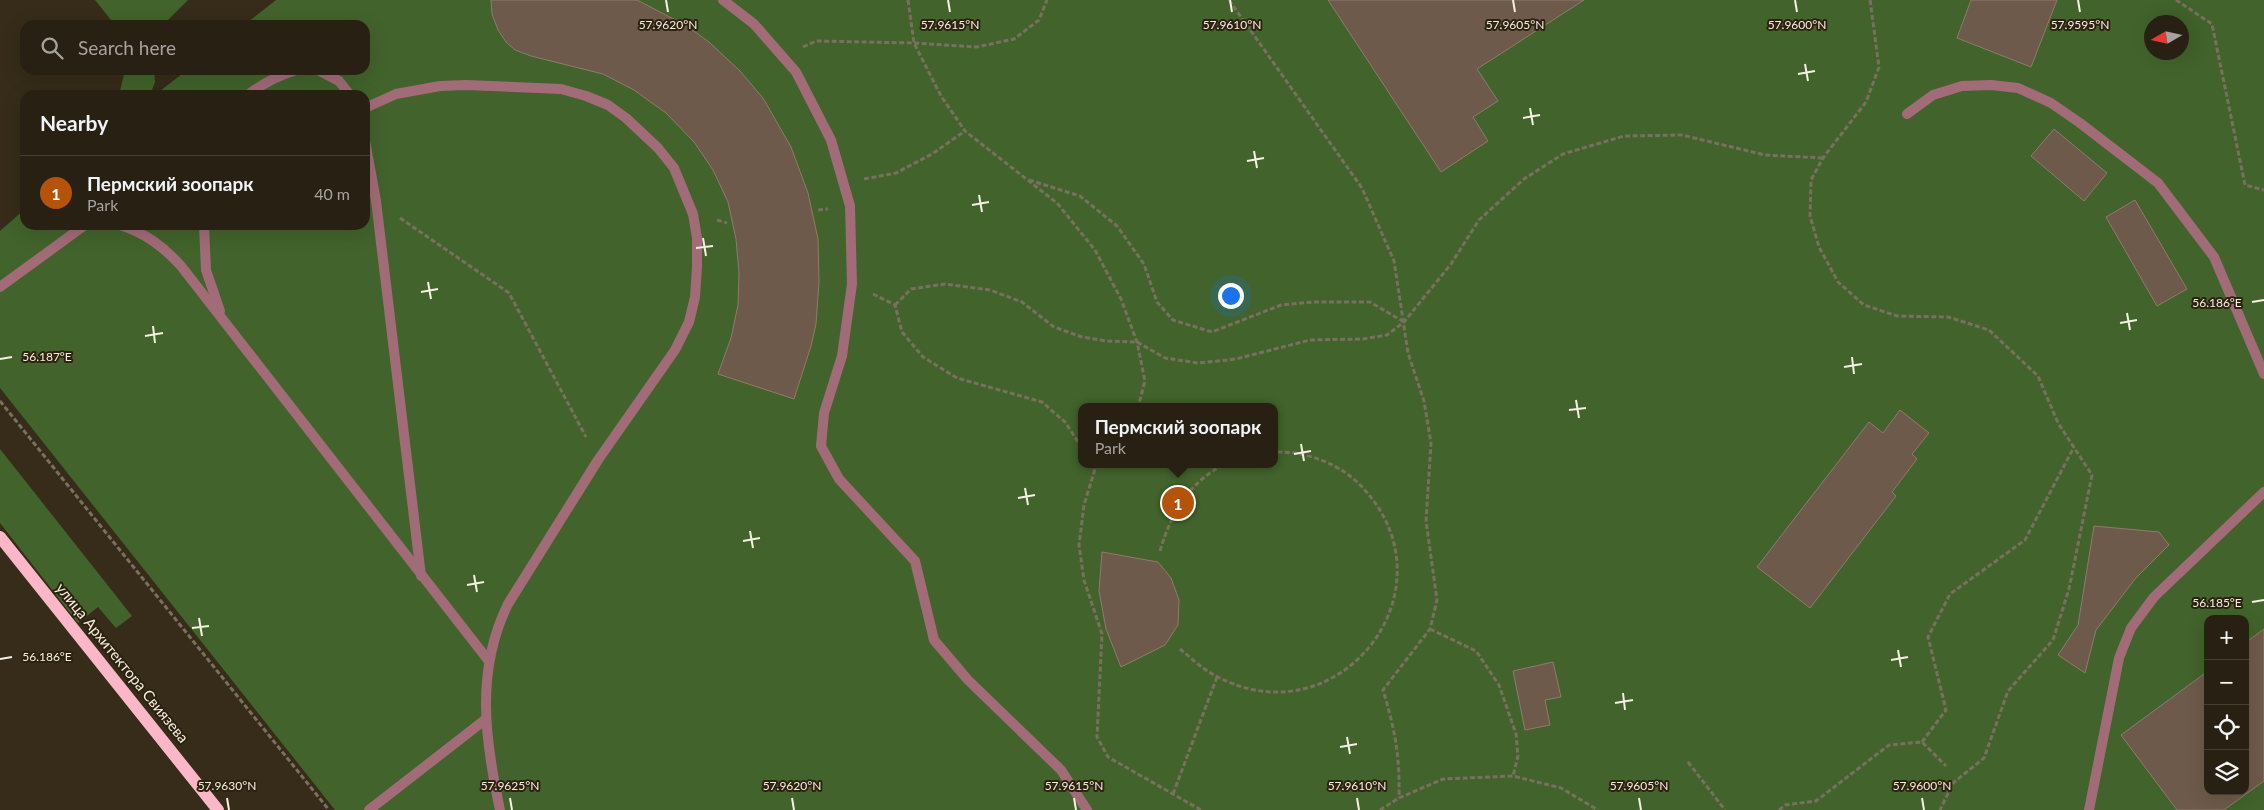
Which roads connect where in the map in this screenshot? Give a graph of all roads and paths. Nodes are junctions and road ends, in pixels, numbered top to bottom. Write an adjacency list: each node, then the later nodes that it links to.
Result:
1 (723, 0): 8 (street)
2 (908, 0): 7 (path)
3 (1047, 0): 7 (path)
4 (1229, 0): 29 (path)
5 (1870, 0): 16 (path)
6 (2176, 0): 20 (path)
7 (914, 43): 8 (path); 15 (path)
8 (781, 56): 19 (street)
9 (278, 75): 11 (street)
10 (328, 75): 12 (street)
11 (254, 90)
12 (346, 90)
13 (370, 106): 37 (street)
14 (1907, 114): 31 (street)
15 (965, 131): 18 (path); 19 (path)
16 (1823, 158): 29 (path); 35 (path)
17 (370, 168): 21 (street)
18 (1026, 179): 29 (path); 30 (path)
19 (844, 183): 25 (street)
20 (2264, 190)
21 (376, 201): 37 (path); 43 (street)
22 (78, 230): 26 (street)
23 (135, 230): 28 (street)
24 (204, 230): 28 (street)
25 (852, 284): 27 (path); 59 (street)
26 (0, 287)
27 (895, 306): 30 (path); 34 (path)
28 (224, 321): 43 (street)
29 (1404, 322): 30 (path); 44 (path)
30 (1137, 342): 33 (path)
31 (2264, 374)
32 (0, 401): 56 (path)
33 (1139, 403)
34 (1078, 442)
35 (2074, 447): 49 (path); 65 (path)
36 (1278, 452): 47 (path)
37 (598, 460): 46 (street)
38 (1218, 468): 42 (path)
39 (1095, 469): 53 (path)
40 (2264, 492): 66 (street)
41 (0, 537): 55 (main road, улица Архитектора Свиязева)
42 (1160, 551)
43 (422, 576): 46 (street)
44 (1430, 629): 52 (path); 54 (path)
45 (1180, 648): 47 (path)
46 (488, 660): 48 (street)
47 (1217, 677): 53 (path)
48 (486, 719): 57 (street); 58 (street)
49 (1922, 742): 51 (path); 64 (path)
50 (1688, 762): 63 (path)
51 (1946, 766)
52 (1513, 776): 54 (path); 62 (path)
53 (1173, 794): 60 (path)
54 (1399, 798): 61 (path)
55 (218, 810)
56 (329, 810)
57 (369, 810)
58 (500, 810)
59 (1087, 810)
60 (1201, 810)
61 (1380, 810)
62 (1598, 810)
63 (1725, 810)
64 (1779, 810)
65 (1940, 810)
66 (2089, 810)

